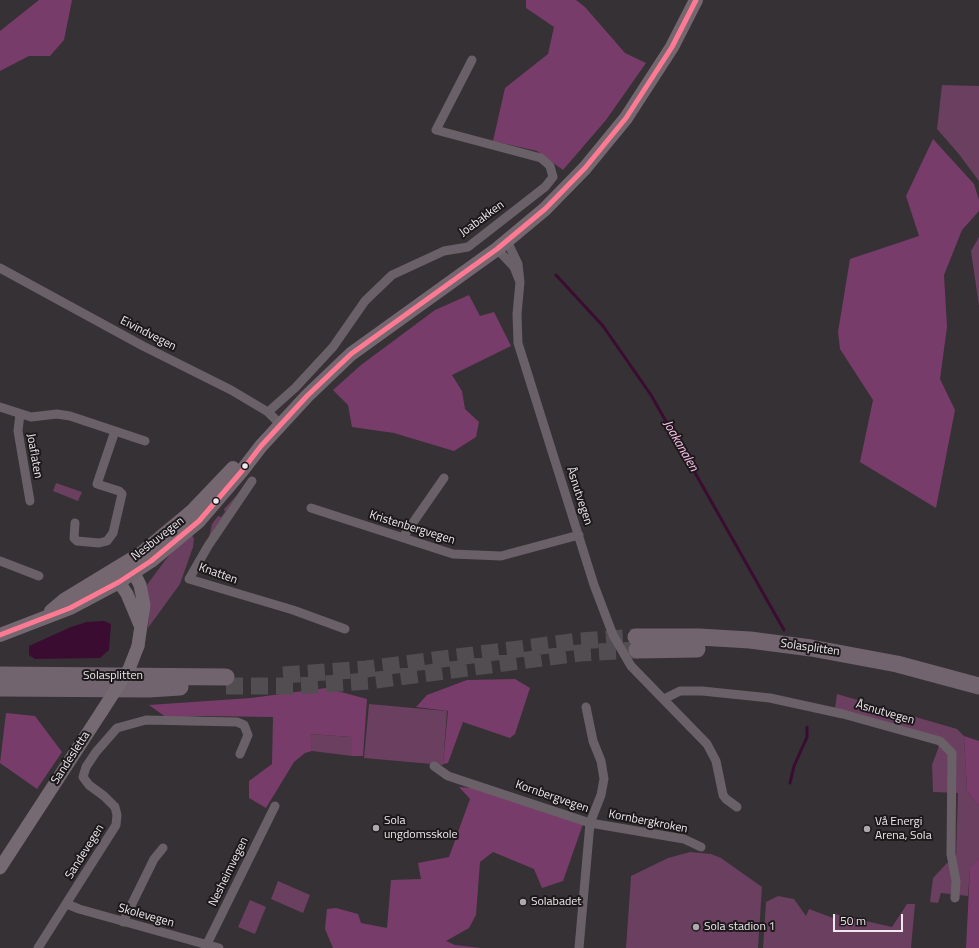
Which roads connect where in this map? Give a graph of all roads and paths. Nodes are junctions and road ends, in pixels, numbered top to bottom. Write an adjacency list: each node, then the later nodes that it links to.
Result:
1 (696, 0): 3 (main road, Nesbuvegen)
2 (472, 60): 6 (street, Joabakken)
3 (502, 245): 8 (main road, Nesbuvegen); 16 (street, Åsnutvegen)
4 (0, 268): 6 (street, Eivindvegen)
5 (0, 408): 7 (street, Joaflaten)
6 (268, 412): 8 (street, Eivindvegen)
7 (20, 414): 9 (street, Joaflaten); 13 (street, Joaflaten)
8 (281, 425): 11 (main road, Nesbuvegen)
9 (115, 431): 10 (street, Joaflaten); 15 (street)
10 (145, 442)
11 (246, 476): 19 (main road, Nesbuvegen); 20 (main road, Nesbuvegen); 25 (street, Knatten)
12 (444, 478): 17 (street)
13 (30, 501)
14 (311, 508): 17 (street, Kristenbergvegen)
15 (75, 523)
16 (579, 535): 17 (street, Kristenbergvegen); 31 (street, Åsnutvegen)
17 (403, 537)
18 (0, 561): 21 (street)
19 (120, 568): 20 (street); 22 (street); 23 (main road, Nesbuvegen)
20 (134, 573): 22 (main road, Nesbuvegen); 24 (street, Sandesletta)
21 (39, 576)
22 (119, 582): 23 (main road, Nesbuvegen); 24 (street)
23 (42, 617): 26 (main road, Nesbuvegen)
24 (140, 625): 40 (street, Sandesletta, bridge)
25 (345, 629)
26 (0, 635)
27 (0, 675): 29 (highway, Solasplitten)
28 (979, 686): 30 (highway, Solasplitten)
29 (0, 688)
30 (979, 694)
31 (664, 699): 36 (street, Åsnutvegen); 41 (street, Åsnutvegen)
32 (586, 707): 37 (street, Kornbergkroken)
33 (240, 754): 42 (street, Sandevegen)
34 (434, 766): 37 (street, Kornbergvegen)
35 (275, 806): 44 (street, Nesheimvegen)
36 (737, 807)
37 (590, 823): 38 (street, Kornbergkroken); 47 (street, Kornbergvegen)
38 (700, 847)
39 (163, 848): 43 (street)
40 (0, 868)
41 (955, 898)
42 (67, 904): 43 (street, Skolevegen); 45 (street, Sandevegen)
43 (124, 922): 44 (street, Skolevegen)
44 (206, 946): 46 (street, Skolevegen)
45 (38, 948)
46 (219, 948)
47 (579, 948)

